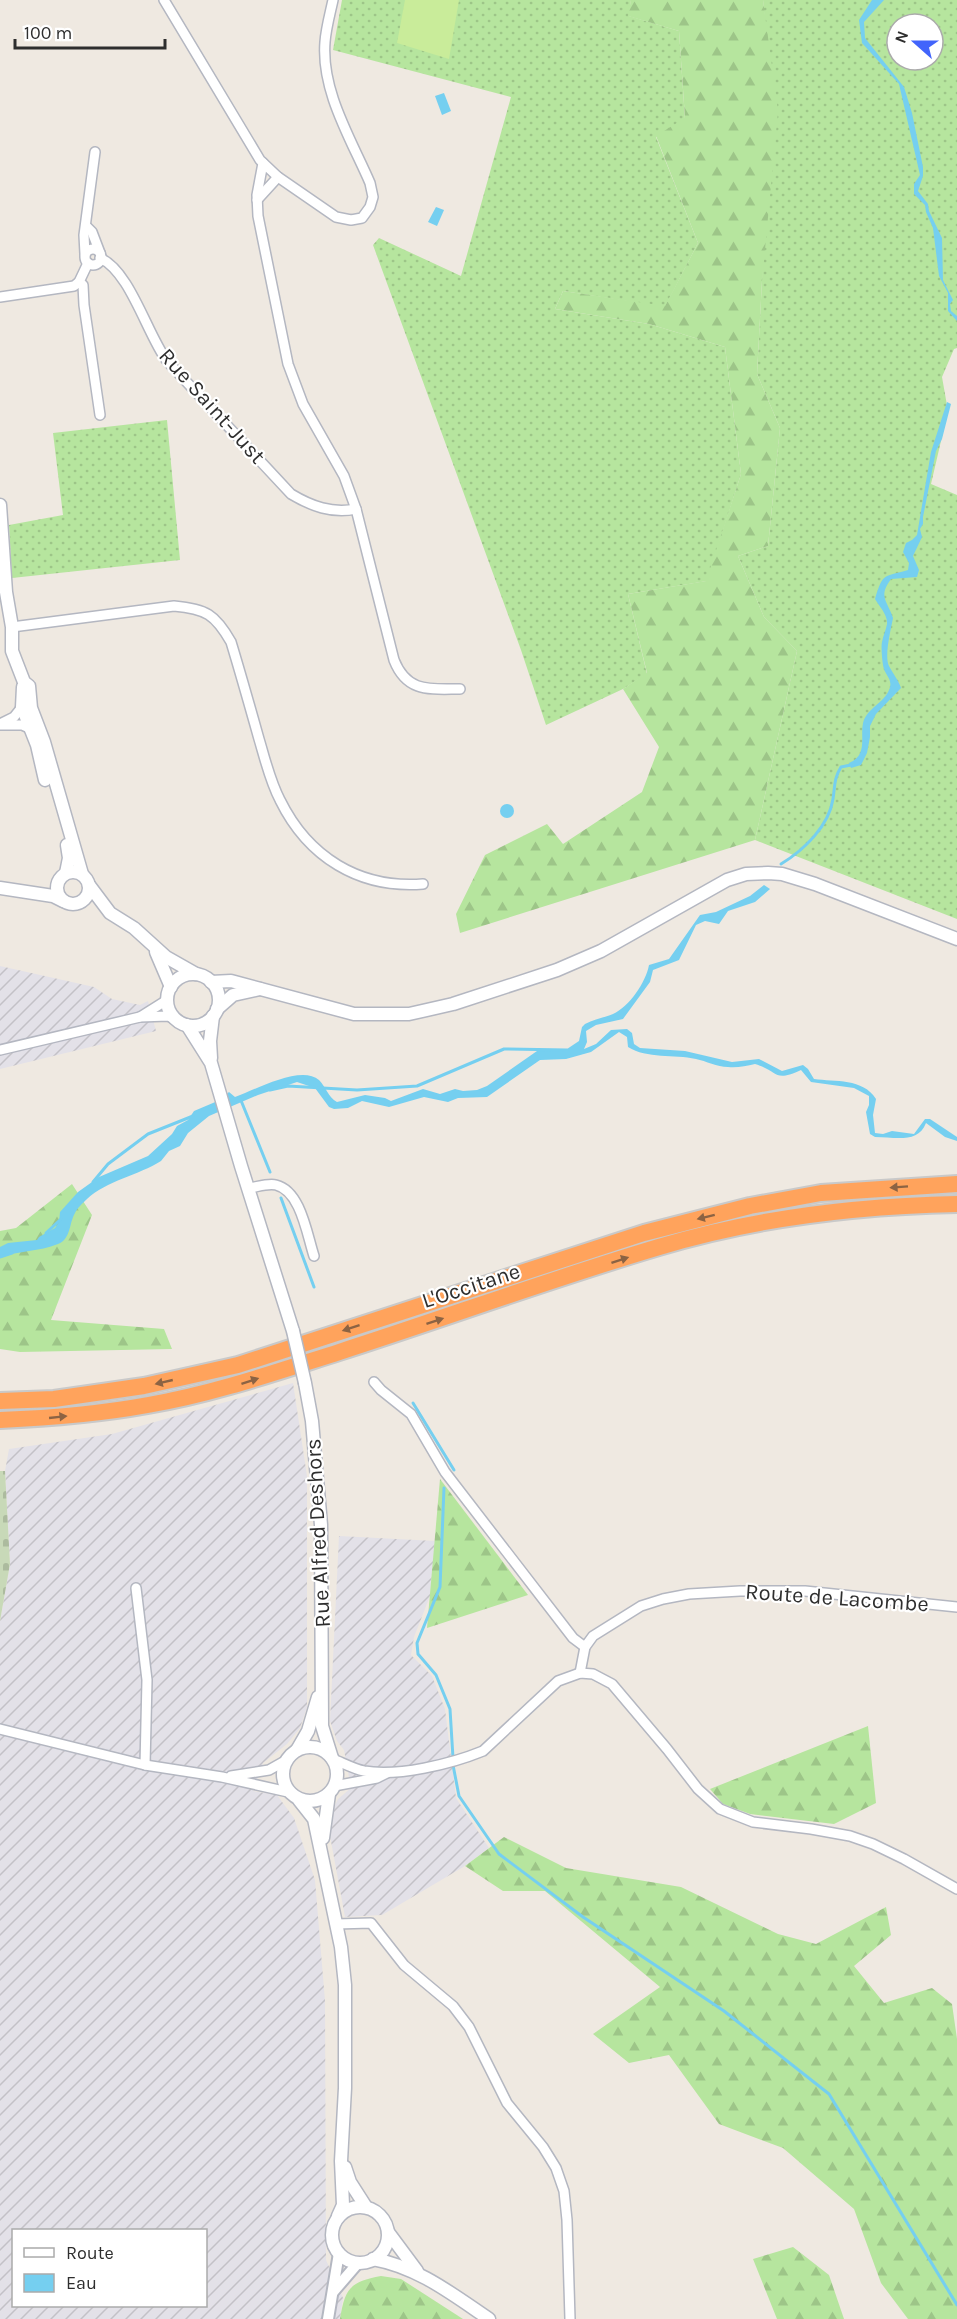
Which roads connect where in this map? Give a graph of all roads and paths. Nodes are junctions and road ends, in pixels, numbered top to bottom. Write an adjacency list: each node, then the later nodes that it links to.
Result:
1 (164, 0): 4 (street)
2 (333, 0): 5 (street)
3 (95, 152): 7 (street)
4 (264, 163): 5 (street); 6 (street)
5 (278, 177): 6 (street)
6 (257, 200): 16 (street)
7 (87, 226): 8 (street); 9 (street)
8 (100, 255): 9 (street); 16 (street, Rue Saint-Just)
9 (87, 258): 10 (street)
10 (79, 282): 11 (street); 13 (street)
11 (67, 289): 12 (street); 13 (street)
12 (0, 297)
13 (84, 305): 14 (street)
14 (100, 415)
15 (0, 505): 17 (main road)
16 (356, 509): 22 (street)
17 (1, 539): 18 (main road)
18 (2, 557): 20 (main road)
19 (0, 599): 20 (main road)
20 (11, 623): 21 (main road); 31 (street)
21 (24, 682): 23 (main road); 26 (main road)
22 (460, 689)
23 (22, 706): 24 (street); 25 (main road)
24 (0, 724): 25 (street)
25 (31, 729): 26 (main road)
26 (46, 767): 27 (main road)
27 (59, 811): 28 (main road); 29 (main road)
28 (61, 878): 29 (main road); 30 (main road); 33 (main road)
29 (86, 879): 33 (main road); 34 (main road)
30 (0, 881)
31 (423, 884)
32 (0, 888): 33 (main road)
33 (70, 903): 34 (main road)
34 (110, 913): 36 (main road)
35 (957, 939): 40 (main road)
36 (153, 946): 37 (main road); 39 (main road)
37 (197, 974): 38 (main road); 39 (main road)
38 (211, 982): 40 (main road); 42 (main road)
39 (171, 987): 41 (main road)
40 (261, 989): 42 (main road)
41 (167, 1000): 43 (street); 44 (main road)
42 (215, 1012): 44 (main road); 46 (main road)
43 (140, 1017): 44 (street); 45 (street)
44 (184, 1024): 46 (main road)
45 (0, 1050)
46 (211, 1063): 48 (main road)
47 (957, 1184): 52 (highway, L'Occitane, one-way to 52)
48 (249, 1188): 50 (street); 58 (main road, Rue Alfred Deshors, bridge)
49 (957, 1204): 53 (highway, L'Occitane, one-way to 49)
50 (314, 1256)
51 (374, 1382): 56 (street)
52 (0, 1401)
53 (0, 1420)
54 (136, 1588): 63 (street)
55 (957, 1607): 56 (street, Route de Lacombe)
56 (585, 1647): 57 (street)
57 (580, 1673): 64 (street); 70 (street)
58 (322, 1684): 60 (main road); 61 (main road)
59 (0, 1729): 63 (street)
60 (297, 1750): 61 (main road); 62 (main road)
61 (332, 1759): 64 (street); 66 (main road)
62 (285, 1761): 65 (street); 67 (main road)
63 (145, 1765): 65 (street)
64 (390, 1772): 66 (street)
65 (222, 1777): 67 (street)
66 (332, 1790): 68 (main road); 69 (main road)
67 (288, 1792): 68 (main road)
68 (299, 1800): 69 (main road)
69 (322, 1854): 71 (main road)
70 (957, 1889)
71 (336, 1924): 72 (main road); 83 (street)
72 (341, 2161): 73 (main road); 74 (main road)
73 (366, 2207): 74 (main road); 75 (main road)
74 (338, 2216): 76 (main road)
75 (388, 2232): 77 (main road); 79 (main road)
76 (339, 2253): 78 (main road); 80 (street)
77 (373, 2259): 78 (main road); 79 (main road)
78 (358, 2263): 80 (street)
79 (418, 2272): 82 (main road)
80 (331, 2294): 81 (street)
81 (328, 2319)
82 (489, 2319)
83 (570, 2319)

